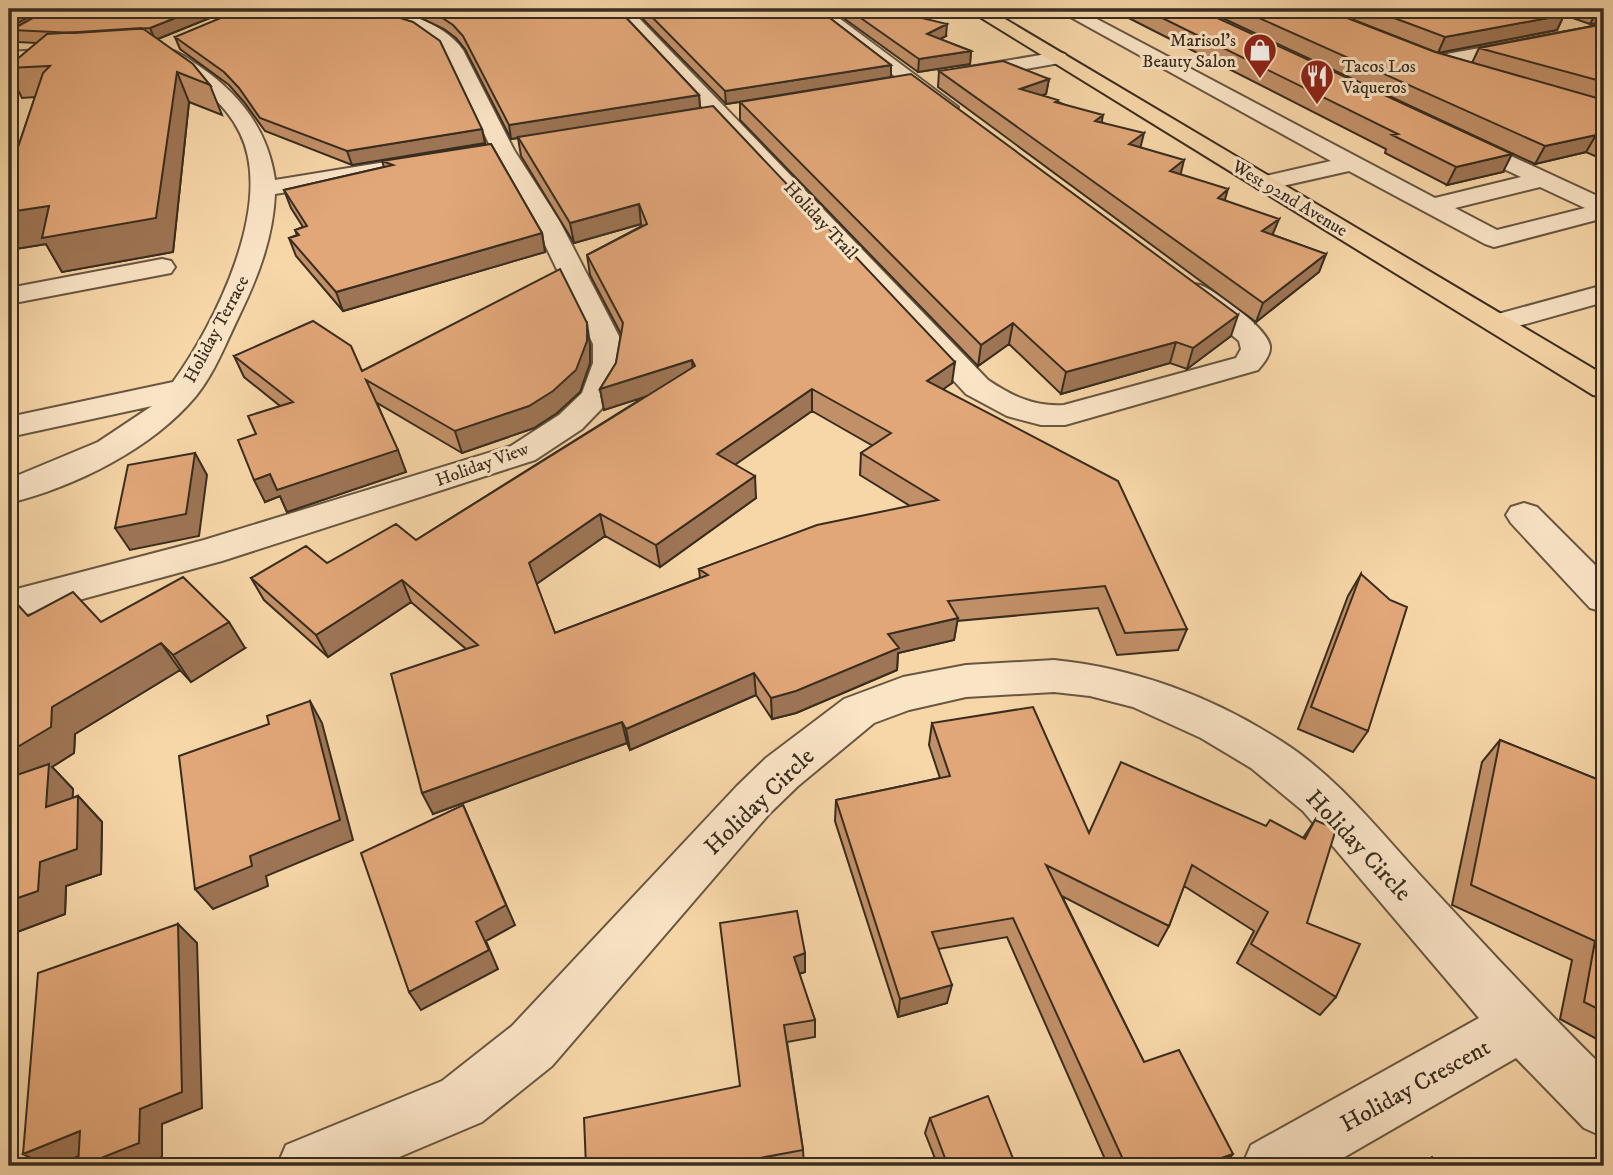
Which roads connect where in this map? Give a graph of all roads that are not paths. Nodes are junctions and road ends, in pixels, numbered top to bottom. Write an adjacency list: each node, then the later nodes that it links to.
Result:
1 (367, 9): 45 (street, Holiday View)
2 (621, 9): 21 (street, Holiday Trail)
3 (816, 9): 19 (street)
4 (976, 9): 10 (main road, West 92nd Avenue)
5 (1065, 9): 7 (street)
6 (1555, 21): 9 (street)
7 (1100, 27): 8 (street); 26 (street)
8 (1076, 32)
9 (1597, 32): 18 (street)
10 (1038, 40): 13 (street); 15 (main road, West 92nd Avenue)
11 (162, 46): 27 (street)
12 (103, 52): 14 (street)
13 (957, 56)
14 (9, 58)
15 (1058, 58): 17 (street); 29 (main road, West 92nd Avenue)
16 (866, 71): 19 (street)
17 (916, 72): 19 (street); 23 (street)
18 (1475, 74)
19 (889, 77)
20 (679, 101): 21 (street)
21 (714, 105): 22 (street); 35 (street, Holiday Trail)
22 (750, 109)
23 (968, 123)
24 (1444, 132): 28 (street)
25 (423, 163): 27 (street)
26 (1352, 163): 29 (street); 31 (street)
27 (269, 173): 39 (street, Holiday Terrace)
28 (1543, 180): 30 (street); 31 (street)
29 (1265, 183): 38 (main road, West 92nd Avenue)
30 (1576, 195): 32 (street); 33 (street)
31 (1432, 206): 33 (street)
32 (1604, 210): 33 (street)
33 (1465, 224)
34 (162, 267): 37 (street)
35 (1176, 278)
36 (1604, 293): 38 (street)
37 (9, 296)
38 (1497, 323): 40 (main road, West 92nd Avenue)
39 (185, 388): 41 (street); 42 (street, Holiday Terrace)
40 (1604, 388)
41 (9, 427)
42 (9, 492)
43 (1524, 515): 44 (street)
44 (1604, 598)
45 (9, 605)
46 (1521, 1025): 47 (street, Holiday Circle); 48 (street, Holiday Circle); 49 (street, Holiday Crescent)
47 (1604, 1108)
48 (307, 1166)
49 (1272, 1166)

